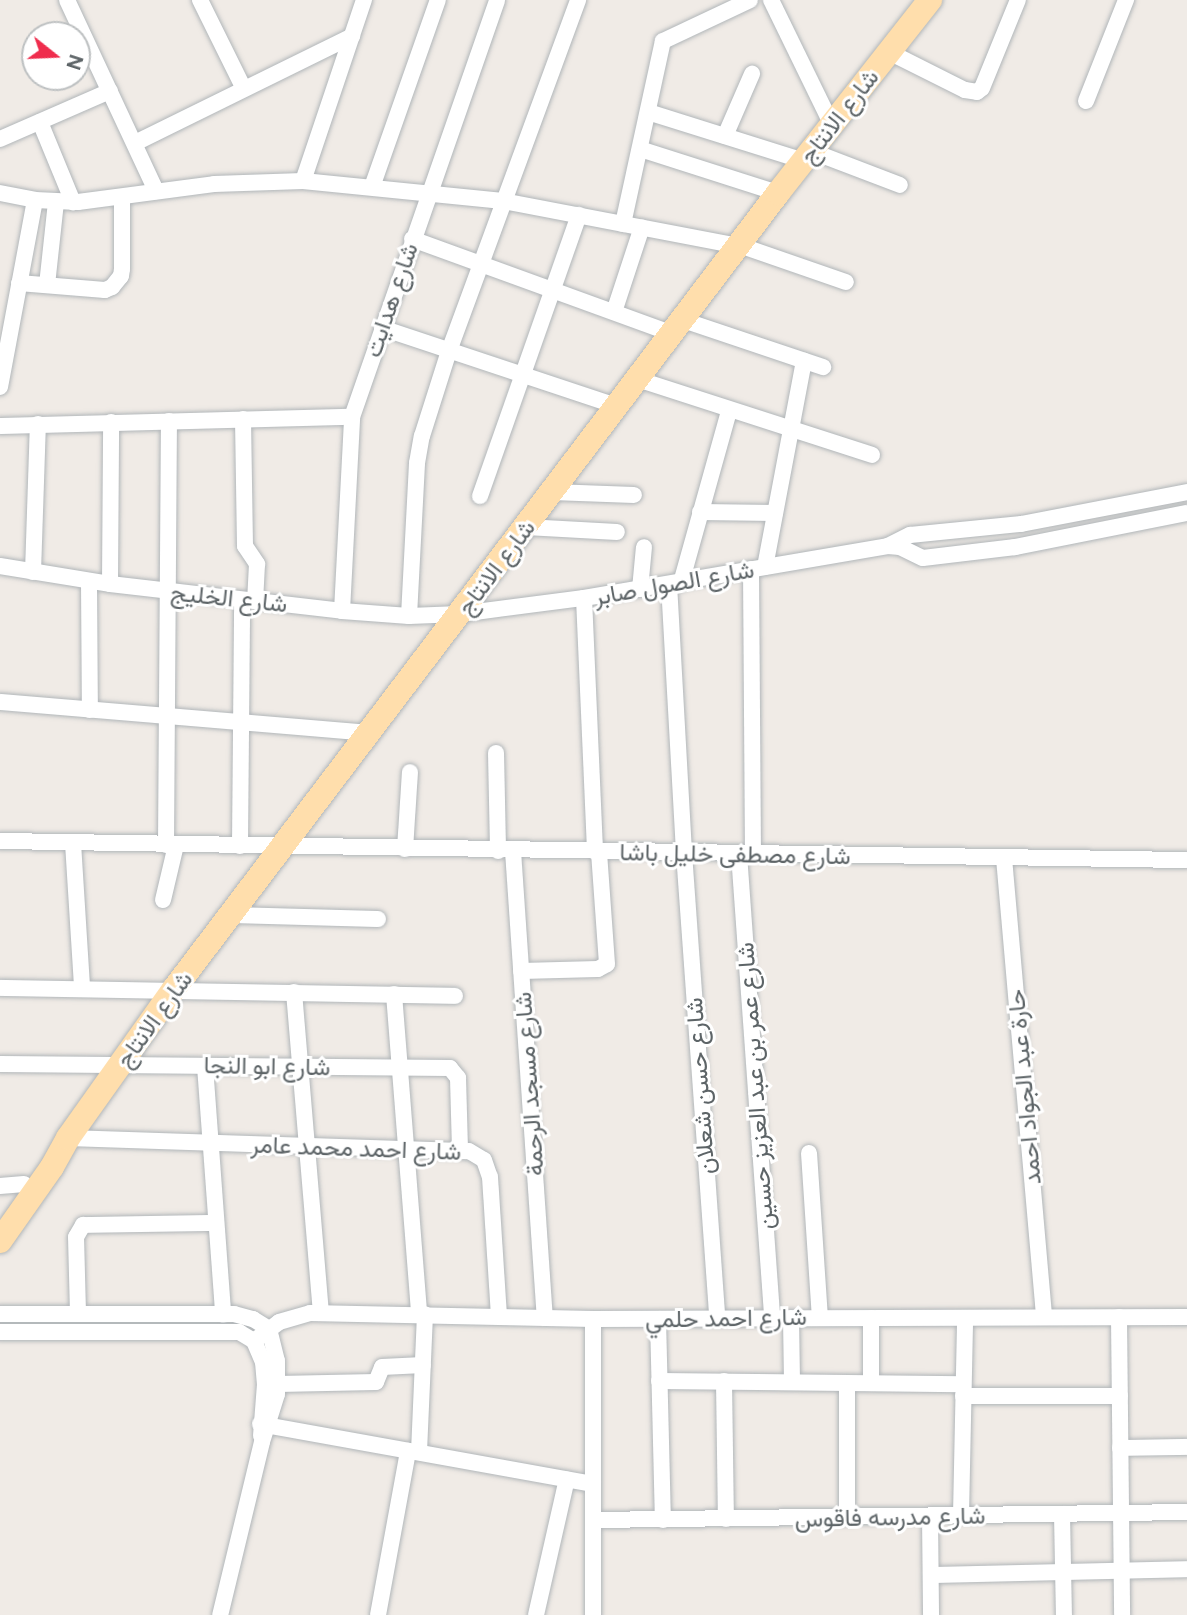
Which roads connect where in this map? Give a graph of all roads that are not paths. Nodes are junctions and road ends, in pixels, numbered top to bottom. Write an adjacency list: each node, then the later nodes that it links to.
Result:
1 (67, 0): 16 (street)
2 (200, 0): 15 (street)
3 (364, 0): 12 (street)
4 (438, 0): 28 (street)
5 (497, 0): 31 (street, شارع هدايت)
6 (578, 0): 35 (street)
7 (750, 0): 18 (street)
8 (771, 0): 20 (street)
9 (930, 0): 13 (main road, شارع الانتاج)
10 (1018, 0): 13 (street)
11 (1126, 0): 17 (street)
12 (352, 36): 15 (street); 26 (street)
13 (890, 52): 20 (main road, شارع الانتاج)
14 (752, 74): 21 (street)
15 (244, 89): 23 (street)
16 (110, 92): 19 (street); 23 (street)
17 (1086, 102)
18 (648, 112): 21 (street); 24 (street)
19 (40, 122): 22 (street); 37 (street)
20 (832, 125): 25 (main road, شارع الانتاج)
21 (725, 136): 25 (street)
22 (0, 139)
23 (135, 143): 29 (street)
24 (640, 149): 32 (street); 39 (street)
25 (807, 156): 27 (street); 32 (main road, شارع الانتاج)
26 (303, 181): 28 (street); 29 (street)
27 (900, 185)
28 (372, 187): 31 (street)
29 (156, 191): 33 (street)
30 (0, 193): 34 (street)
31 (428, 193): 35 (street); 41 (street, شارع هدايت)
32 (778, 193): 42 (main road, شارع الانتاج)
33 (121, 198): 37 (street); 46 (street)
34 (35, 200): 36 (street); 45 (street)
35 (503, 201): 38 (street); 43 (street)
36 (56, 202): 37 (street); 46 (street)
37 (73, 202)
38 (579, 215): 39 (street); 47 (street)
39 (624, 223): 40 (street)
40 (642, 227): 42 (street); 49 (street)
41 (412, 239): 43 (street); 51 (street, شارع هدايت)
42 (738, 246): 44 (street); 50 (main road, شارع الانتاج)
43 (481, 264): 47 (street); 52 (street)
44 (846, 282)
45 (19, 283): 46 (street); 48 (street)
46 (47, 285)
47 (552, 290): 49 (street); 56 (street)
48 (7, 307): 55 (street)
49 (614, 312): 50 (street)
50 (678, 327): 53 (street); 57 (main road, شارع الانتاج)
51 (382, 328): 52 (street); 61 (street, شارع هدايت)
52 (449, 351): 56 (street); 92 (street)
53 (804, 361): 54 (street); 67 (street, شارع عمر بن عبد العزيز حسين)
54 (822, 367)
55 (2, 369): 58 (street)
56 (523, 375): 59 (street); 72 (street)
57 (637, 379): 59 (main road, شارع الانتاج); 60 (street)
58 (0, 387)
59 (617, 406): 69 (main road, شارع الانتاج)
60 (729, 411): 67 (street); 73 (street, شارع حسن شعلان)
61 (352, 417): 62 (street); 90 (street, شارع هدايت)
62 (243, 419): 63 (street); 89 (street)
63 (169, 421): 64 (street); 87 (street)
64 (111, 422): 65 (street); 85 (street)
65 (38, 424): 66 (street); 82 (street)
66 (0, 426)
67 (791, 431): 68 (street); 74 (street, شارع عمر بن عبد العزيز حسين)
68 (872, 455)
69 (552, 492): 71 (street); 76 (main road, شارع الانتاج)
70 (1187, 492): 78 (street, شارع الصول صابر)
71 (634, 495)
72 (480, 496)
73 (700, 512): 74 (street); 84 (street, شارع حسن شعلان)
74 (775, 513): 81 (street, شارع عمر بن عبد العزيز حسين)
75 (1187, 513): 78 (street, شارع الصول صابر)
76 (526, 527): 77 (street); 91 (main road, شارع الانتاج)
77 (617, 532)
78 (888, 546): 81 (street, شارع الصول صابر)
79 (644, 547): 86 (street)
80 (0, 566): 82 (street, شارع الخليج)
81 (758, 568): 84 (street, شارع الصول صابر); 109 (street, شارع عمر بن عبد العزيز حسين)
82 (33, 572): 83 (street, شارع الخليج)
83 (89, 582): 85 (street, شارع الخليج); 94 (street)
84 (675, 583): 86 (street, شارع الصول صابر); 108 (street, شارع حسن شعلان)
85 (110, 584): 87 (street, شارع الخليج)
86 (640, 589): 88 (street, شارع الصول صابر)
87 (168, 592): 89 (street, شارع الخليج); 95 (street)
88 (584, 598): 91 (street, شارع الصول صابر); 107 (street)
89 (249, 601): 90 (street, شارع الخليج); 96 (street)
90 (342, 611): 92 (street, شارع الخليج)
91 (460, 614): 92 (street, شارع الخليج); 97 (main road, شارع الانتاج)
92 (409, 616)
93 (0, 702): 94 (street)
94 (90, 710): 95 (street)
95 (167, 716): 96 (street); 102 (street)
96 (241, 722): 97 (street); 103 (street)
97 (368, 733): 104 (main road, شارع الانتاج)
98 (496, 753): 106 (street, شارع مسجد الرحمة)
99 (410, 772): 105 (street)
100 (0, 841): 101 (street, شارع مصطفى خليل باشا)
101 (73, 843): 102 (street, شارع مصطفى خليل باشا); 117 (street)
102 (171, 845): 103 (street, شارع مصطفى خليل باشا); 112 (street)
103 (240, 846): 104 (street, شارع مصطفى خليل باشا)
104 (282, 847): 105 (street, شارع مصطفى خليل باشا); 113 (main road, شارع الانتاج)
105 (405, 849): 106 (street, شارع مصطفى خليل باشا)
106 (506, 851): 107 (street, شارع مصطفى خليل باشا); 115 (street, شارع مسجد الرحمة)
107 (597, 852): 108 (street, شارع مصطفى خليل باشا); 115 (street)
108 (684, 853): 109 (street, شارع مصطفى خليل باشا); 153 (street, شارع حسن شعلان)
109 (746, 854): 110 (street, شارع مصطفى خليل باشا); 154 (street, شارع عمر بن عبد العزيز حسين)
110 (1004, 858): 111 (street, شارع مصطفى خليل باشا); 142 (street, حارة عبد الجواد احمد)
111 (1187, 860)
112 (163, 900)
113 (231, 915): 114 (street); 118 (main road, شارع الانتاج)
114 (377, 919)
115 (521, 971): 146 (street, شارع مسجد الرحمة)
116 (0, 988): 117 (street)
117 (82, 988): 118 (street)
118 (174, 989): 119 (street); 123 (main road, شارع الانتاج)
119 (294, 992): 120 (street); 125 (street)
120 (394, 994): 121 (street); 126 (street)
121 (455, 996)
122 (0, 1063): 123 (street, شارع ابو النجا)
123 (121, 1064): 124 (street, شارع ابو النجا); 127 (main road, شارع الانتاج)
124 (205, 1066): 125 (street, شارع ابو النجا); 128 (street)
125 (300, 1067): 126 (street, شارع ابو النجا); 129 (street)
126 (400, 1068): 130 (street); 131 (street, شارع ابو النجا)
127 (68, 1138): 128 (street, شارع احمد محمد عامر); 133 (main road, شارع الانتاج); 136 (main road, شارع الانتاج)
128 (210, 1142): 129 (street, شارع احمد محمد عامر); 135 (street)
129 (307, 1145): 130 (street, شارع احمد محمد عامر); 138 (street)
130 (406, 1148): 131 (street, شارع احمد محمد عامر); 141 (street)
131 (460, 1150): 143 (street, شارع احمد محمد عامر)
132 (809, 1153): 144 (street)
133 (12, 1185): 134 (main road, شارع الانتاج)
134 (0, 1219)
135 (216, 1223): 137 (street); 140 (street)
136 (0, 1241)
137 (78, 1313): 139 (street); 140 (street)
138 (321, 1313): 141 (street, شارع احمد حلمي); 155 (street, شارع احمد حلمي)
139 (0, 1314)
140 (223, 1314): 155 (street)
141 (422, 1314): 143 (street, شارع احمد حلمي); 158 (street)
142 (1044, 1316): 149 (street, شارع احمد حلمي); 150 (street, شارع احمد حلمي)
143 (499, 1317): 146 (street, شارع احمد حلمي)
144 (820, 1317): 147 (street, شارع احمد حلمي); 148 (street, شارع احمد حلمي)
145 (1187, 1317): 150 (street, شارع احمد حلمي)
146 (545, 1318): 151 (street, شارع احمد حلمي)
147 (791, 1318): 154 (street, شارع احمد حلمي); 161 (street)
148 (871, 1318): 149 (street, شارع احمد حلمي); 163 (street)
149 (964, 1318): 165 (street)
150 (1119, 1318): 166 (street)
151 (593, 1319): 152 (street, شارع احمد حلمي); 172 (street)
152 (658, 1319): 153 (street, شارع احمد حلمي); 159 (street)
153 (717, 1319): 154 (street, شارع احمد حلمي)
154 (772, 1319)
155 (269, 1329): 157 (street, شارع احمد حلمي); 164 (street)
156 (0, 1332): 157 (street)
157 (254, 1341): 167 (street)
158 (423, 1365): 164 (street); 170 (street)
159 (659, 1381): 160 (street); 181 (street)
160 (724, 1381): 161 (street); 179 (street)
161 (792, 1382): 162 (street)
162 (847, 1383): 163 (street); 178 (street)
163 (871, 1383): 165 (street)
164 (278, 1384): 167 (street)
165 (963, 1390): 166 (street); 176 (street)
166 (1120, 1396): 169 (street)
167 (265, 1425): 170 (street); 186 (street)
168 (1187, 1447): 169 (street)
169 (1120, 1448): 174 (street)
170 (414, 1452): 171 (street); 187 (street)
171 (567, 1479): 172 (street); 188 (street)
172 (593, 1484): 180 (street)
173 (1187, 1512): 174 (street, شارع مدرسه فاقوس)
174 (1121, 1513): 175 (street, شارع مدرسه فاقوس); 183 (street)
175 (1062, 1514): 176 (street, شارع مدرسه فاقوس); 184 (street)
176 (961, 1515): 177 (street, شارع مدرسه فاقوس)
177 (930, 1516): 178 (street, شارع مدرسه فاقوس); 185 (street)
178 (848, 1517): 179 (street, شارع مدرسه فاقوس)
179 (726, 1519): 181 (street, شارع مدرسه فاقوس)
180 (594, 1520): 181 (street, شارع مدرسه فاقوس); 189 (street)
181 (663, 1520)
182 (1187, 1569): 183 (street)
183 (1121, 1571): 184 (street); 192 (street)
184 (1063, 1572): 185 (street); 191 (street)
185 (931, 1575): 190 (street)
186 (220, 1615)
187 (378, 1615)
188 (536, 1615)
189 (593, 1615)
190 (932, 1615)
191 (1064, 1615)
192 (1122, 1615)

